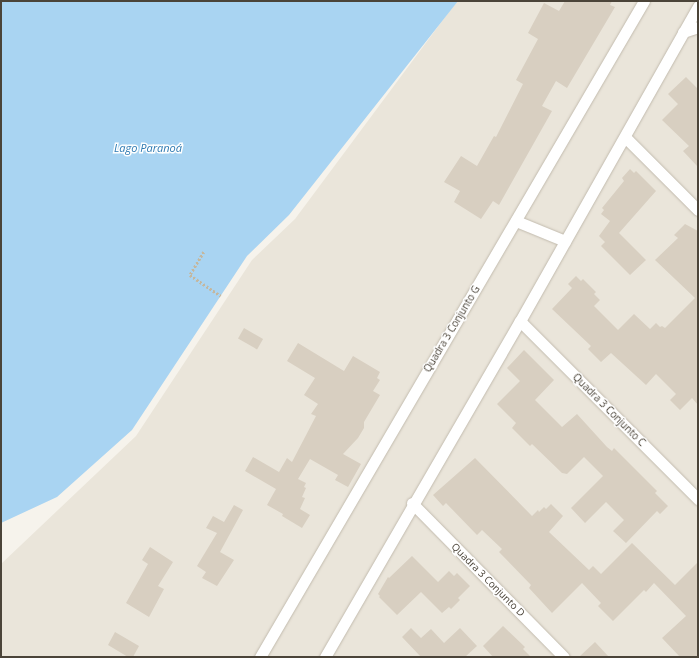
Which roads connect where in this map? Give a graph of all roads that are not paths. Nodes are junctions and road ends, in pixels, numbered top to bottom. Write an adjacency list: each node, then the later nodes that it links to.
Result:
1 (644, 1): 7 (street, Quadra 3 Conjunto G)
2 (698, 6): 4 (street)
3 (698, 27): 4 (street)
4 (684, 32): 5 (street)
5 (625, 137): 6 (street); 8 (street)
6 (698, 210)
7 (516, 221): 8 (street); 12 (street, Quadra 3 Conjunto G)
8 (565, 241): 9 (street)
9 (520, 321): 10 (street, Quadra 3 Conjunto C); 11 (street)
10 (698, 499)
11 (412, 503): 13 (street); 14 (street, Quadra 3 Conjunto D)
12 (260, 657)
13 (325, 657)
14 (564, 657)

